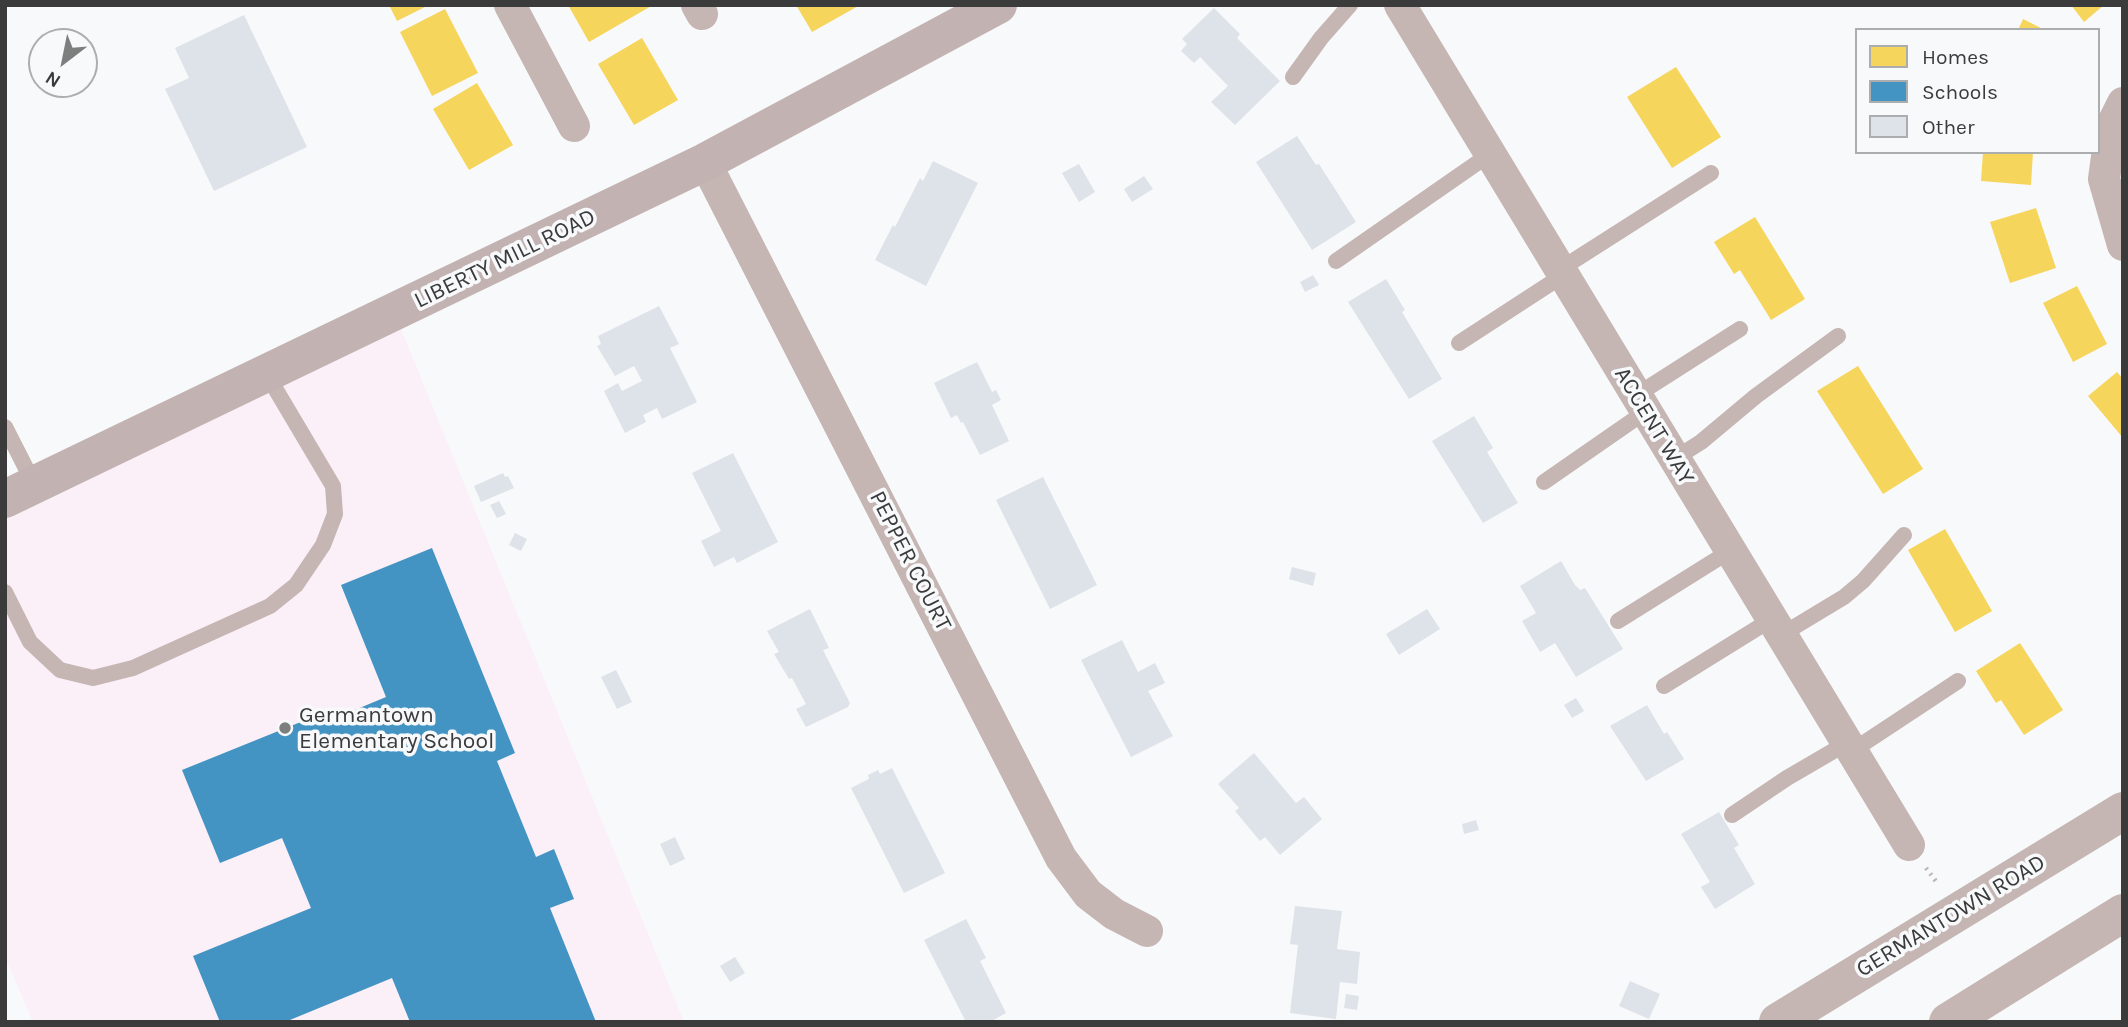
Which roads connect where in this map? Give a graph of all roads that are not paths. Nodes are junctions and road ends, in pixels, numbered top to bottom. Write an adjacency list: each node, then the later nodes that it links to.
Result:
1 (510, 5): 7 (street)
2 (998, 5): 9 (street, LIBERTY MILL ROAD)
3 (1350, 5): 5 (lane)
4 (1400, 5): 8 (street, ACCENT WAY)
5 (1293, 77)
6 (2123, 103): 11 (street)
7 (574, 125)
8 (1490, 154): 12 (lane); 13 (street, ACCENT WAY)
9 (705, 162): 17 (street, LIBERTY MILL ROAD); 35 (street, PEPPER COURT)
10 (1711, 173): 13 (lane)
11 (2123, 245)
12 (1336, 261)
13 (1561, 273): 16 (lane); 18 (street, ACCENT WAY)
14 (1740, 330): 18 (lane)
15 (1838, 336): 20 (lane)
16 (1459, 343)
17 (266, 373): 22 (street, LIBERTY MILL ROAD); 25 (lane)
18 (1640, 404): 20 (street, ACCENT WAY); 21 (lane)
19 (5, 427): 22 (lane)
20 (1674, 459): 24 (street, ACCENT WAY)
21 (1544, 482)
22 (20, 492)
23 (1904, 535): 27 (lane)
24 (1730, 551): 26 (lane); 27 (street, ACCENT WAY)
25 (5, 592)
26 (1618, 621)
27 (1776, 627): 29 (lane); 30 (street, ACCENT WAY)
28 (1958, 681): 30 (lane)
29 (1664, 686)
30 (1849, 747): 32 (lane); 33 (street, ACCENT WAY)
31 (2123, 811): 36 (main road, GERMANTOWN ROAD)
32 (1732, 815)
33 (1909, 845)
34 (2123, 913): 37 (main road)
35 (1147, 932)
36 (1779, 1022)
37 (1948, 1022)

